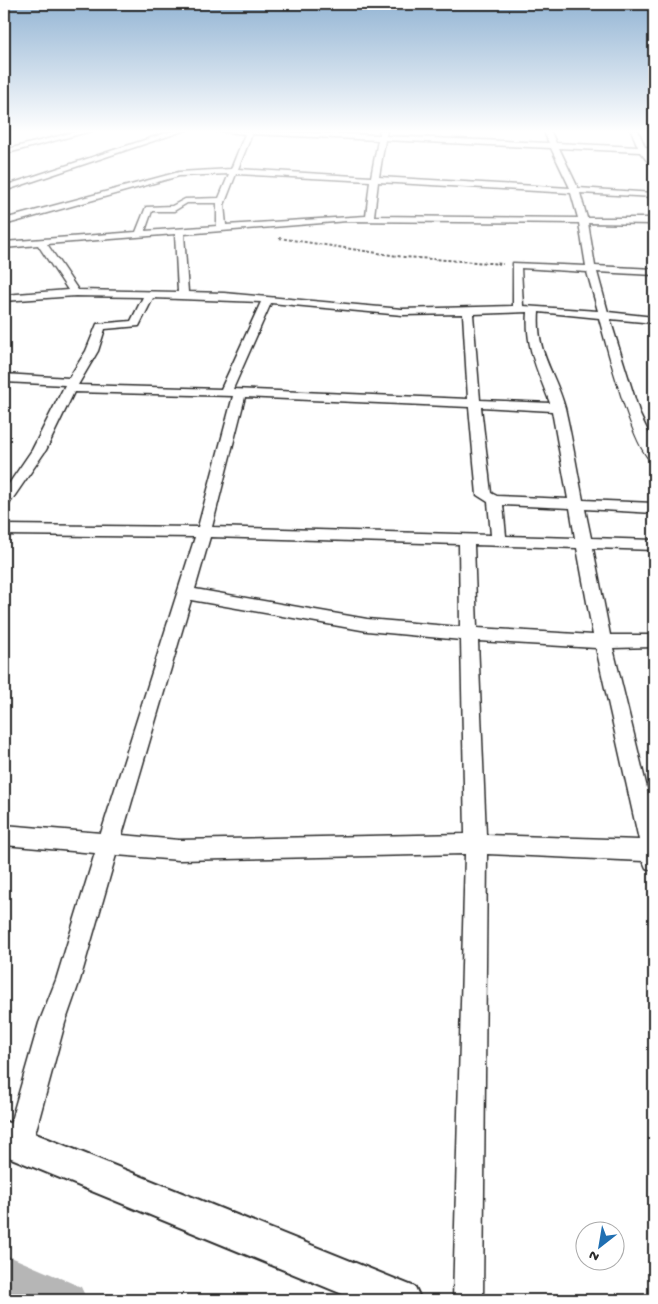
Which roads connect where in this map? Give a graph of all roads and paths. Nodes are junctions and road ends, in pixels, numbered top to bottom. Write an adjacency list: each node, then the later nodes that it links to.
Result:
1 (118, 191): 10 (street)
2 (224, 191): 6 (street)
3 (374, 191): 7 (street)
4 (574, 191): 5 (street); 8 (street)
5 (654, 195)
6 (221, 200): 11 (street); 13 (street)
7 (370, 217): 8 (street); 11 (street)
8 (583, 219): 9 (street); 18 (street)
9 (654, 221)
10 (4, 222)
11 (222, 229): 12 (street)
12 (179, 231): 13 (street); 22 (street)
13 (140, 234): 15 (street)
14 (276, 238): 17 (path)
15 (41, 242): 16 (street); 20 (street)
16 (4, 245)
17 (516, 265): 18 (street); 25 (street)
18 (591, 269): 19 (street); 27 (street)
19 (654, 272)
20 (75, 293): 21 (street); 23 (street)
21 (149, 295): 22 (street); 30 (street)
22 (183, 296): 24 (street)
23 (4, 298)
24 (267, 300): 26 (street); 31 (street)
25 (526, 309): 26 (street); 27 (street); 33 (street)
26 (468, 310): 32 (street)
27 (604, 314): 28 (street); 34 (street)
28 (654, 320)
29 (4, 378): 30 (street)
30 (72, 385): 31 (street); 36 (street)
31 (233, 393): 32 (street); 40 (street)
32 (475, 405): 33 (street); 35 (street)
33 (558, 407): 37 (street)
34 (653, 455)
35 (495, 500): 37 (street); 42 (street)
36 (4, 501)
37 (578, 505): 38 (street); 43 (street)
38 (654, 508)
39 (4, 530): 40 (street)
40 (204, 532): 41 (street); 45 (street)
41 (466, 538): 42 (street); 46 (street)
42 (499, 539): 43 (street)
43 (585, 543): 44 (street); 48 (street)
44 (654, 545)
45 (185, 594): 46 (street); 50 (street)
46 (469, 634): 48 (street); 51 (street)
47 (654, 641): 48 (street)
48 (603, 642): 52 (street)
49 (4, 835): 50 (street)
50 (109, 844): 51 (street); 53 (street)
51 (476, 844): 52 (street); 55 (street)
52 (654, 855)
53 (11, 1141): 54 (street)
54 (392, 1299)
55 (468, 1300)

